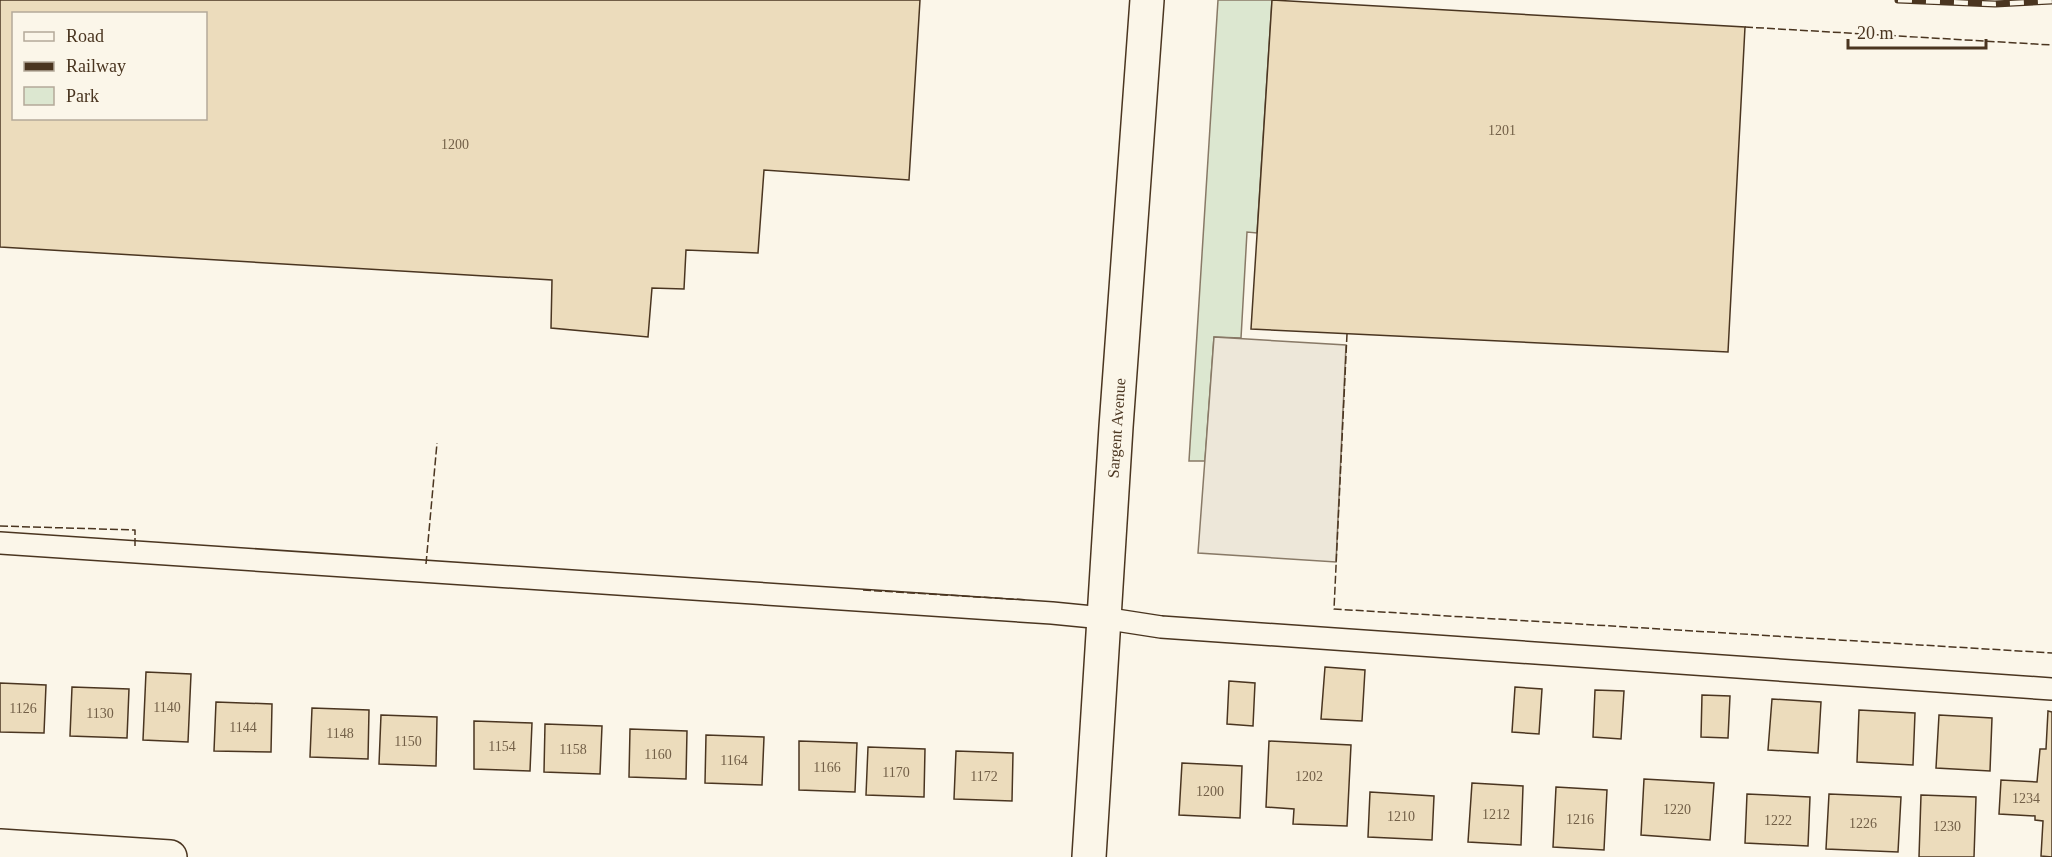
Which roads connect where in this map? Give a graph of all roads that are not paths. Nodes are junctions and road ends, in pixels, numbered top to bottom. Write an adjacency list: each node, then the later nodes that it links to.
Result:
1 (1147, 0): 3 (main road, Sargent Avenue)
2 (0, 543): 3 (lane)
3 (1103, 618): 4 (lane); 7 (main road, Sargent Avenue)
4 (2052, 689)
5 (0, 846): 6 (main road)
6 (170, 857)
7 (1089, 857)

